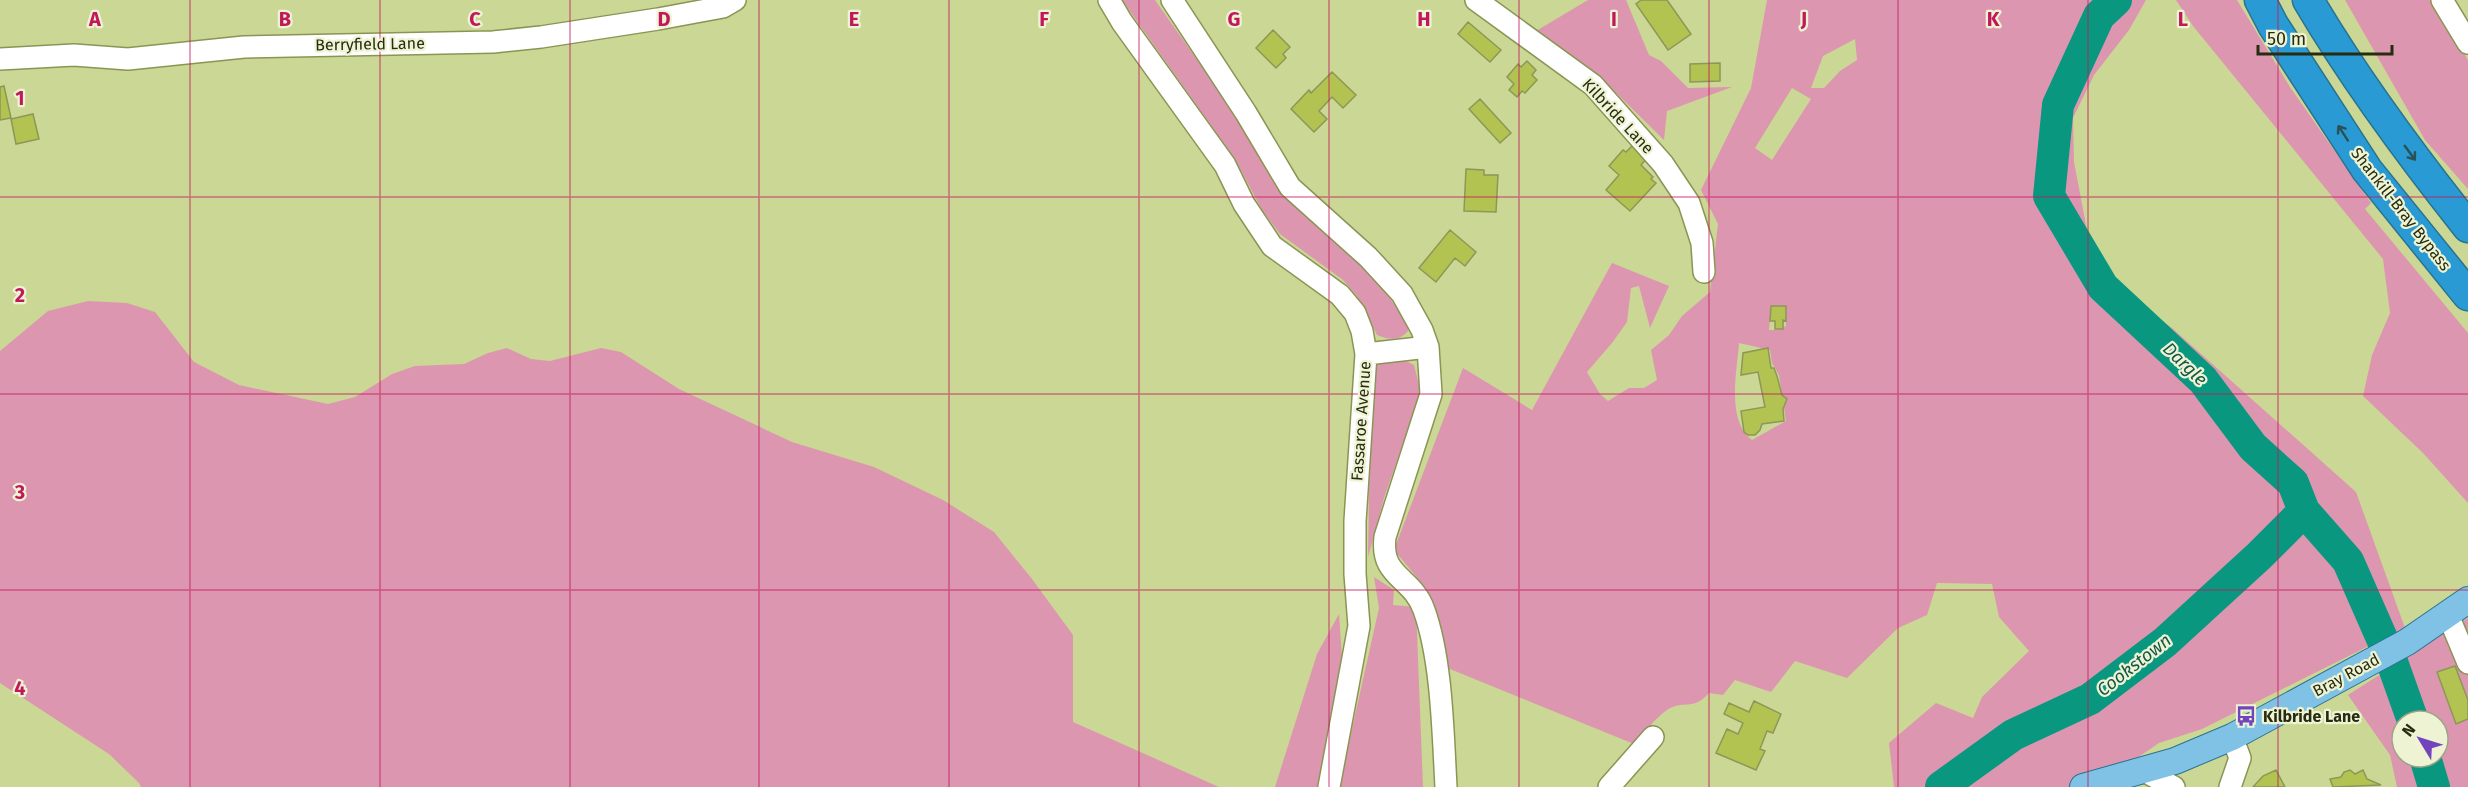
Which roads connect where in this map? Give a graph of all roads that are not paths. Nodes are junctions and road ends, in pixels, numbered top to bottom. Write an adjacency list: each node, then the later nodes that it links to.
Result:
1 (735, 0): 9 (street, Berryfield Lane)
2 (1109, 0): 14 (street, Fassaroe Avenue)
3 (1172, 0): 13 (street)
4 (1476, 0): 11 (street, Kilbride Lane)
5 (2260, 0): 12 (highway, Shankill-Bray Bypass, one-way to 5)
6 (2308, 0): 10 (highway, one-way to 10)
7 (2442, 0): 8 (street)
8 (2468, 43)
9 (0, 58)
10 (2468, 226)
11 (1704, 272)
12 (2468, 295)
13 (1428, 347): 14 (street); 21 (street)
14 (1366, 354): 20 (street, Fassaroe Avenue)
15 (2458, 608): 16 (street); 18 (main road, Bray Road)
16 (2468, 663)
17 (1653, 737): 22 (street)
18 (2232, 737): 19 (main road, Bray Road); 25 (street)
19 (2142, 770): 23 (main road, Bray Road); 24 (street)
20 (1329, 787)
21 (1446, 787)
22 (1609, 787)
23 (2083, 787)
24 (2174, 787)
25 (2230, 787)

